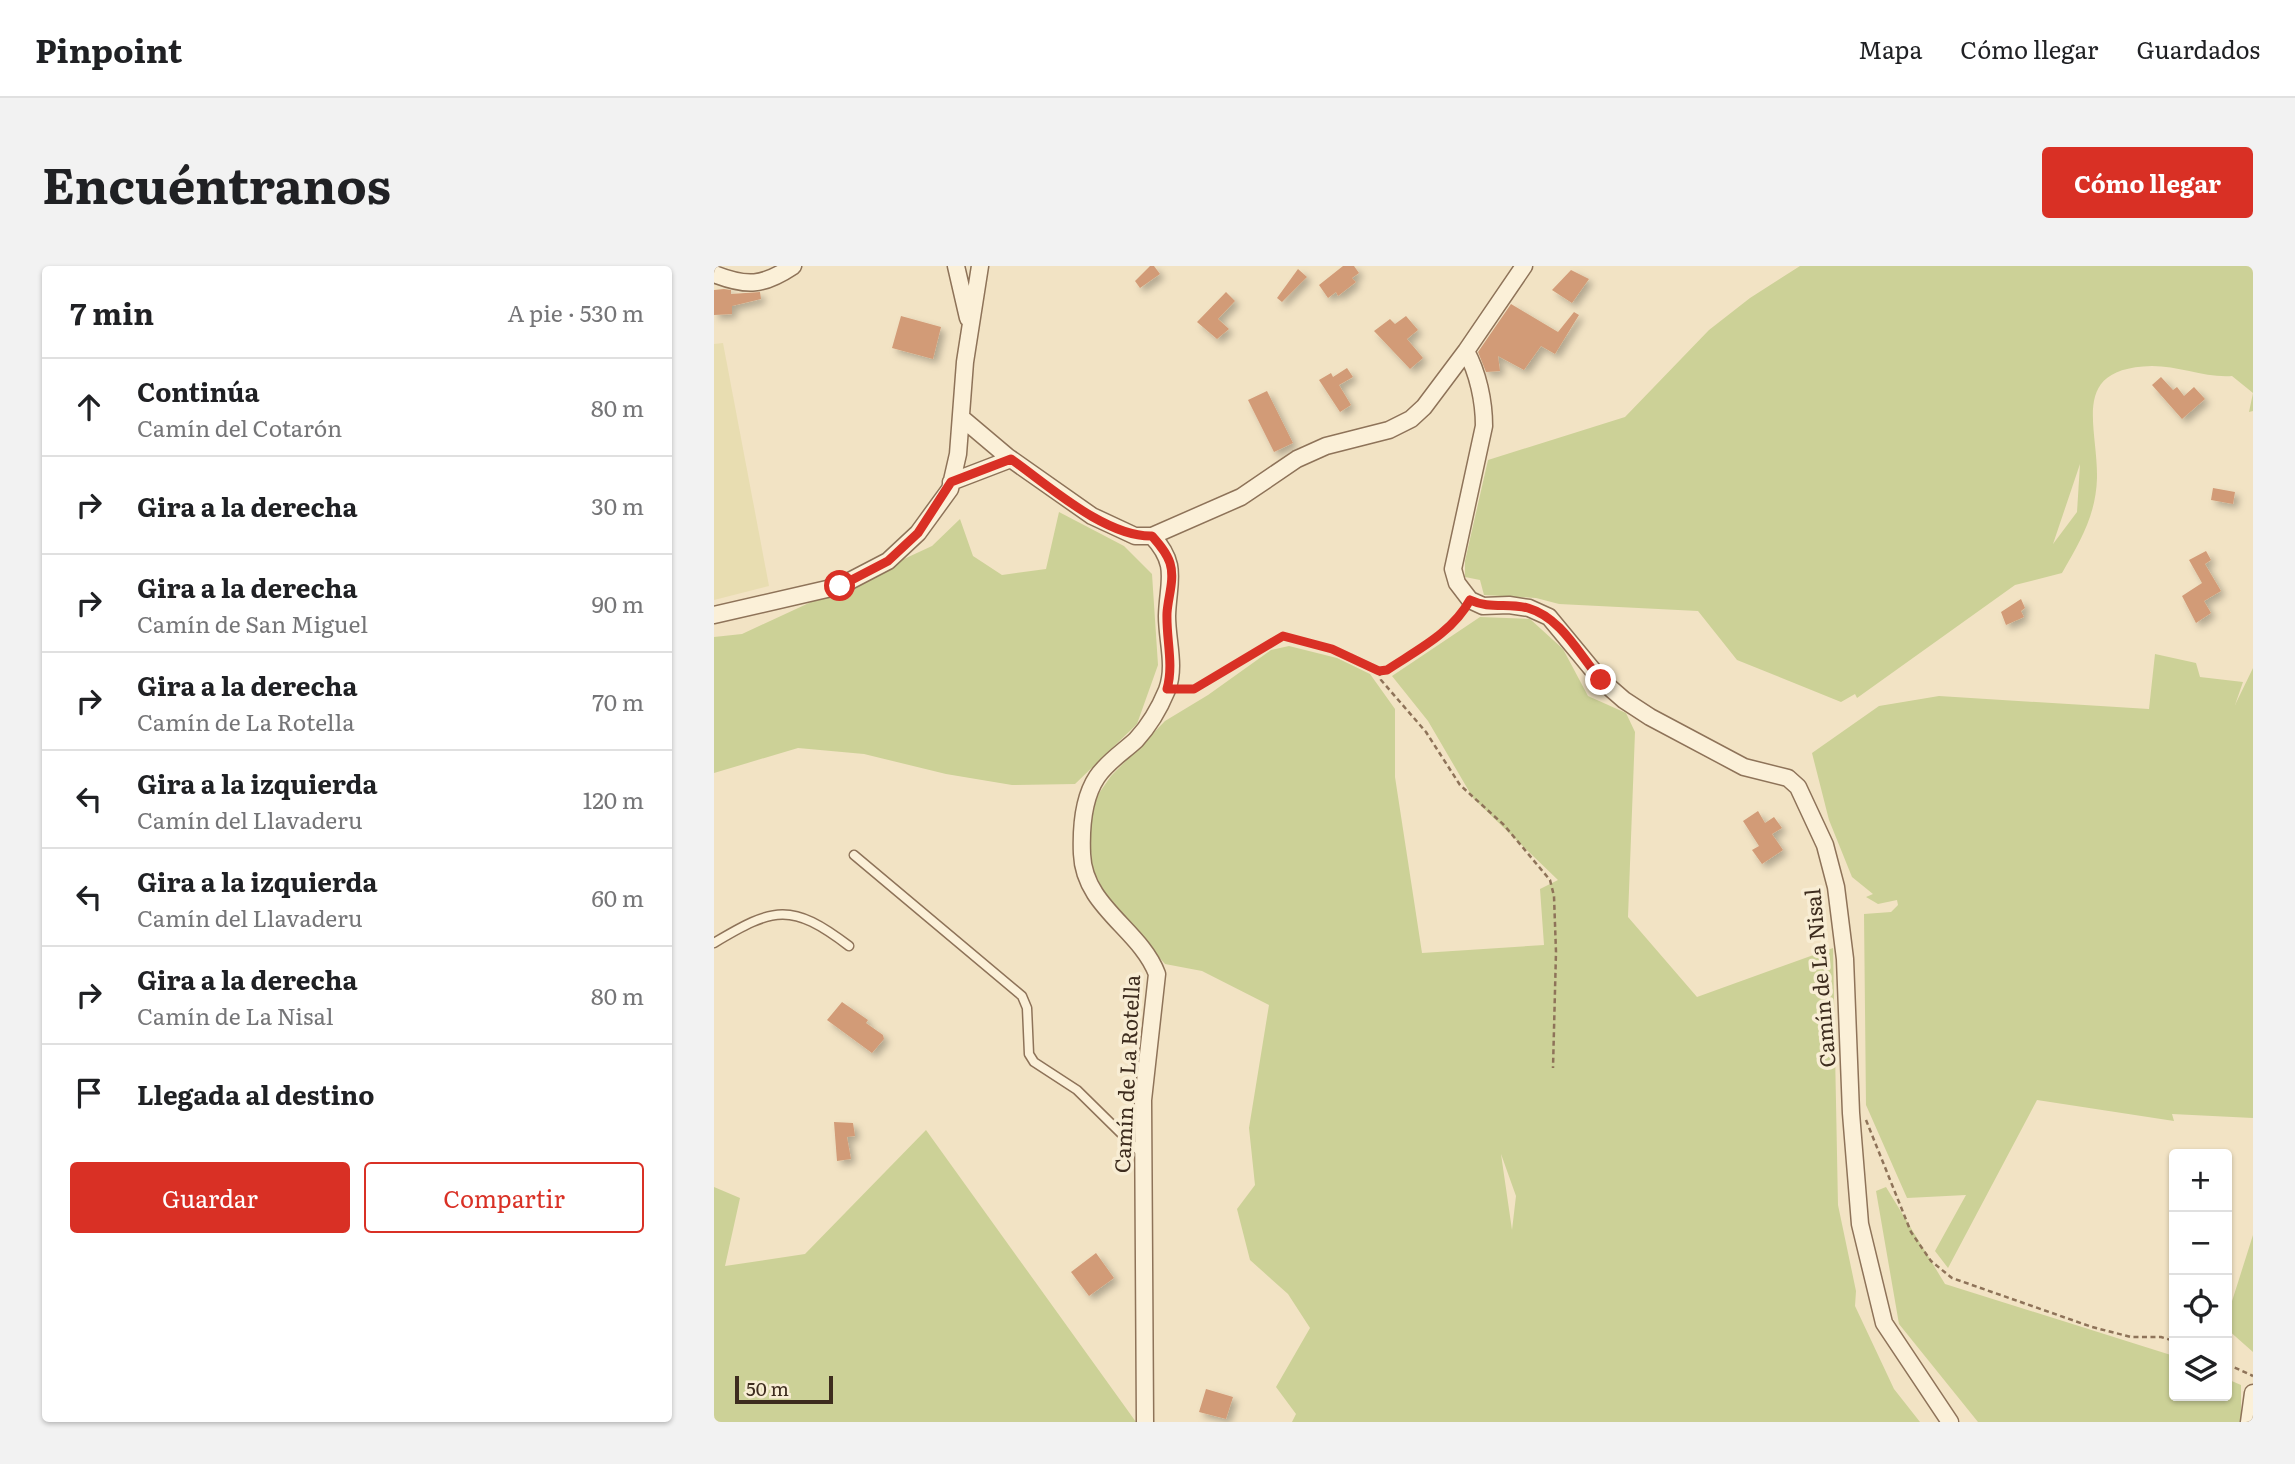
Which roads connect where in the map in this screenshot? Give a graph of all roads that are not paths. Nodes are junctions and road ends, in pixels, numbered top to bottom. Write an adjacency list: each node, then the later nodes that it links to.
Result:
1 (793, 266): 5 (street)
2 (956, 266): 6 (street)
3 (980, 266): 6 (street)
4 (1524, 266): 7 (street)
5 (714, 274)
6 (971, 327): 8 (street)
7 (1466, 351): 11 (street); 19 (street, Camín de La Nisal)
8 (963, 419): 9 (street); 10 (street)
9 (1011, 459): 10 (street); 11 (street)
10 (951, 482): 12 (street)
11 (1152, 536): 16 (street, Camín de La Rotella)
12 (714, 615)
13 (854, 856): 16 (lane)
14 (714, 943): 15 (lane)
15 (849, 946)
16 (1143, 1155): 18 (street, Camín de La Rotella)
17 (2253, 1393): 20 (street)
18 (1145, 1422)
19 (1950, 1422)
20 (2249, 1422)

